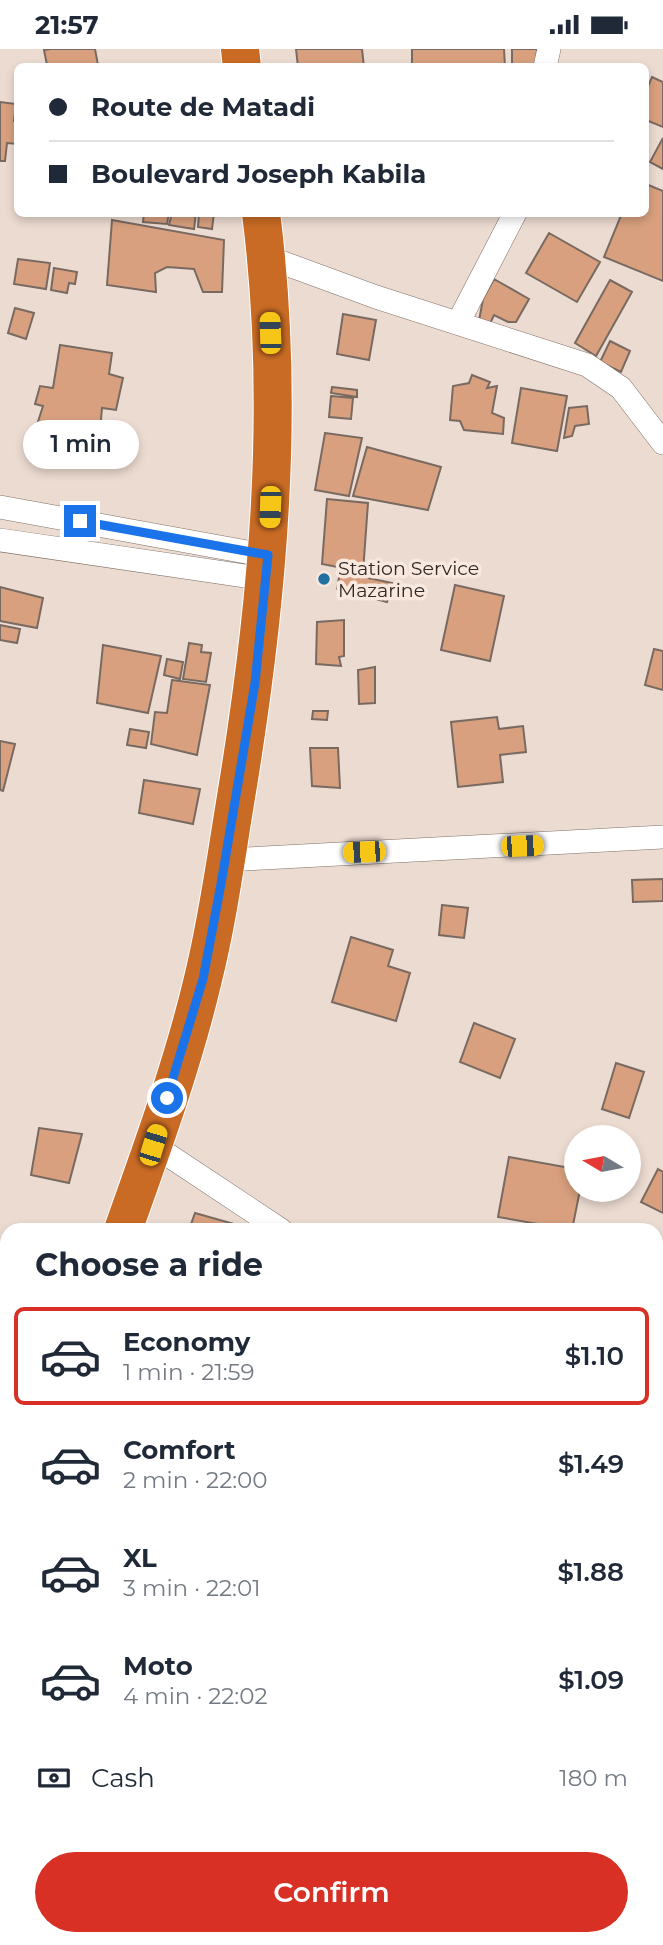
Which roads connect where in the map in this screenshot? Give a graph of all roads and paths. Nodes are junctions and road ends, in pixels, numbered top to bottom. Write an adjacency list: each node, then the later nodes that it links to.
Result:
1 (262, 217): 3 (highway)
2 (513, 217): 4 (street)
3 (267, 257): 4 (street); 8 (highway)
4 (458, 323): 5 (street)
5 (663, 443)
6 (0, 507): 8 (street)
7 (0, 540): 8 (street)
8 (267, 567): 10 (highway)
9 (663, 837): 10 (street)
10 (226, 860): 11 (highway)
11 (153, 1145): 12 (highway); 13 (street)
12 (125, 1223)
13 (270, 1223)

